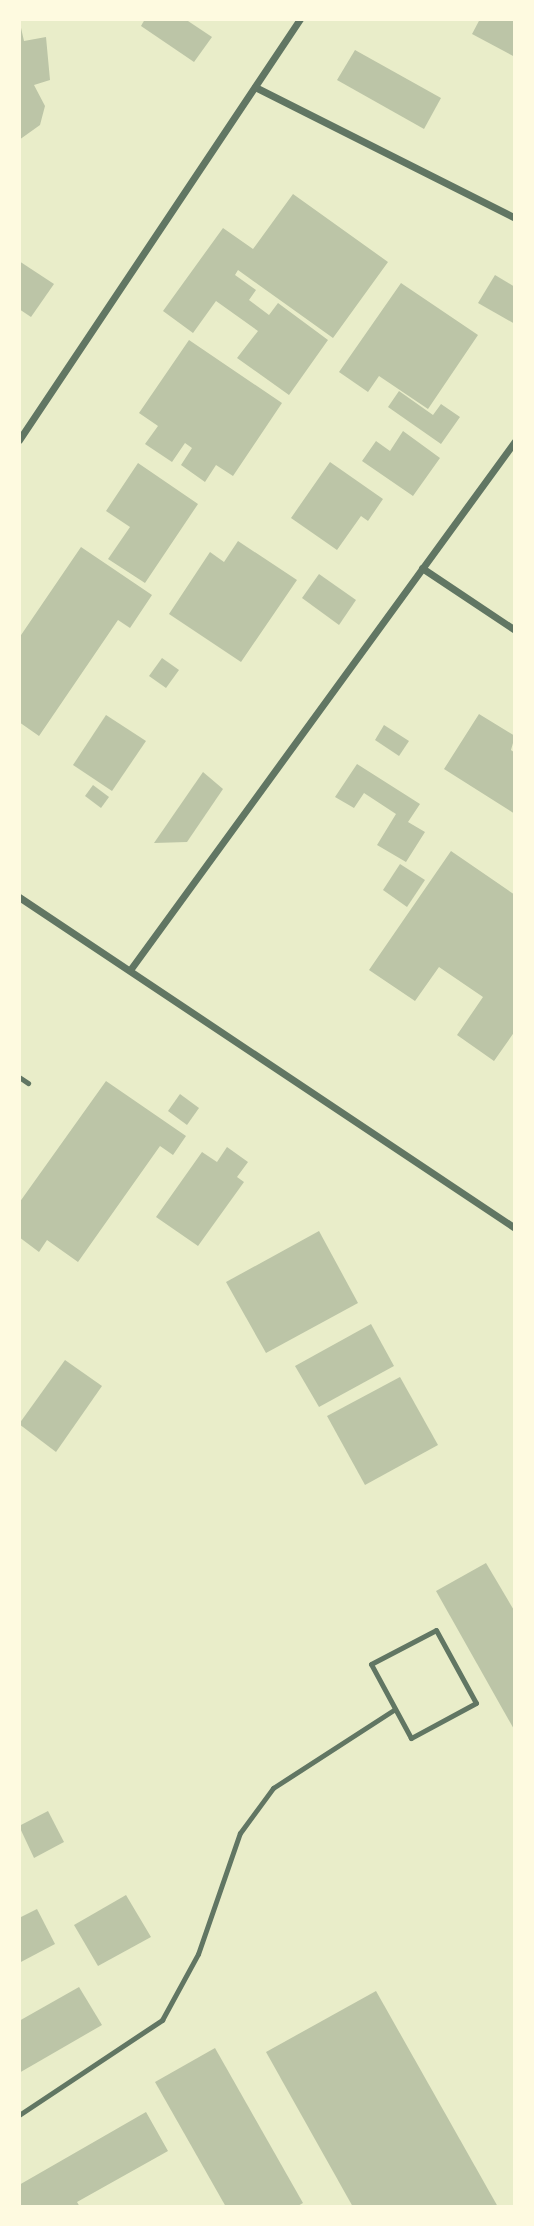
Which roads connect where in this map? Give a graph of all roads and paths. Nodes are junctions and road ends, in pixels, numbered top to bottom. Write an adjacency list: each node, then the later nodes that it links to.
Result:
1 (300, 19): 2 (street)
2 (255, 87): 3 (street); 4 (street)
3 (515, 218)
4 (19, 440)
5 (515, 441): 6 (street)
6 (422, 568): 7 (street); 9 (street)
7 (515, 630)
8 (19, 897): 9 (street)
9 (130, 970): 12 (street)
10 (19, 1077): 11 (lane)
11 (28, 1083)
12 (515, 1227)
13 (395, 1709): 13 (lane); 14 (lane)
14 (19, 2115)

